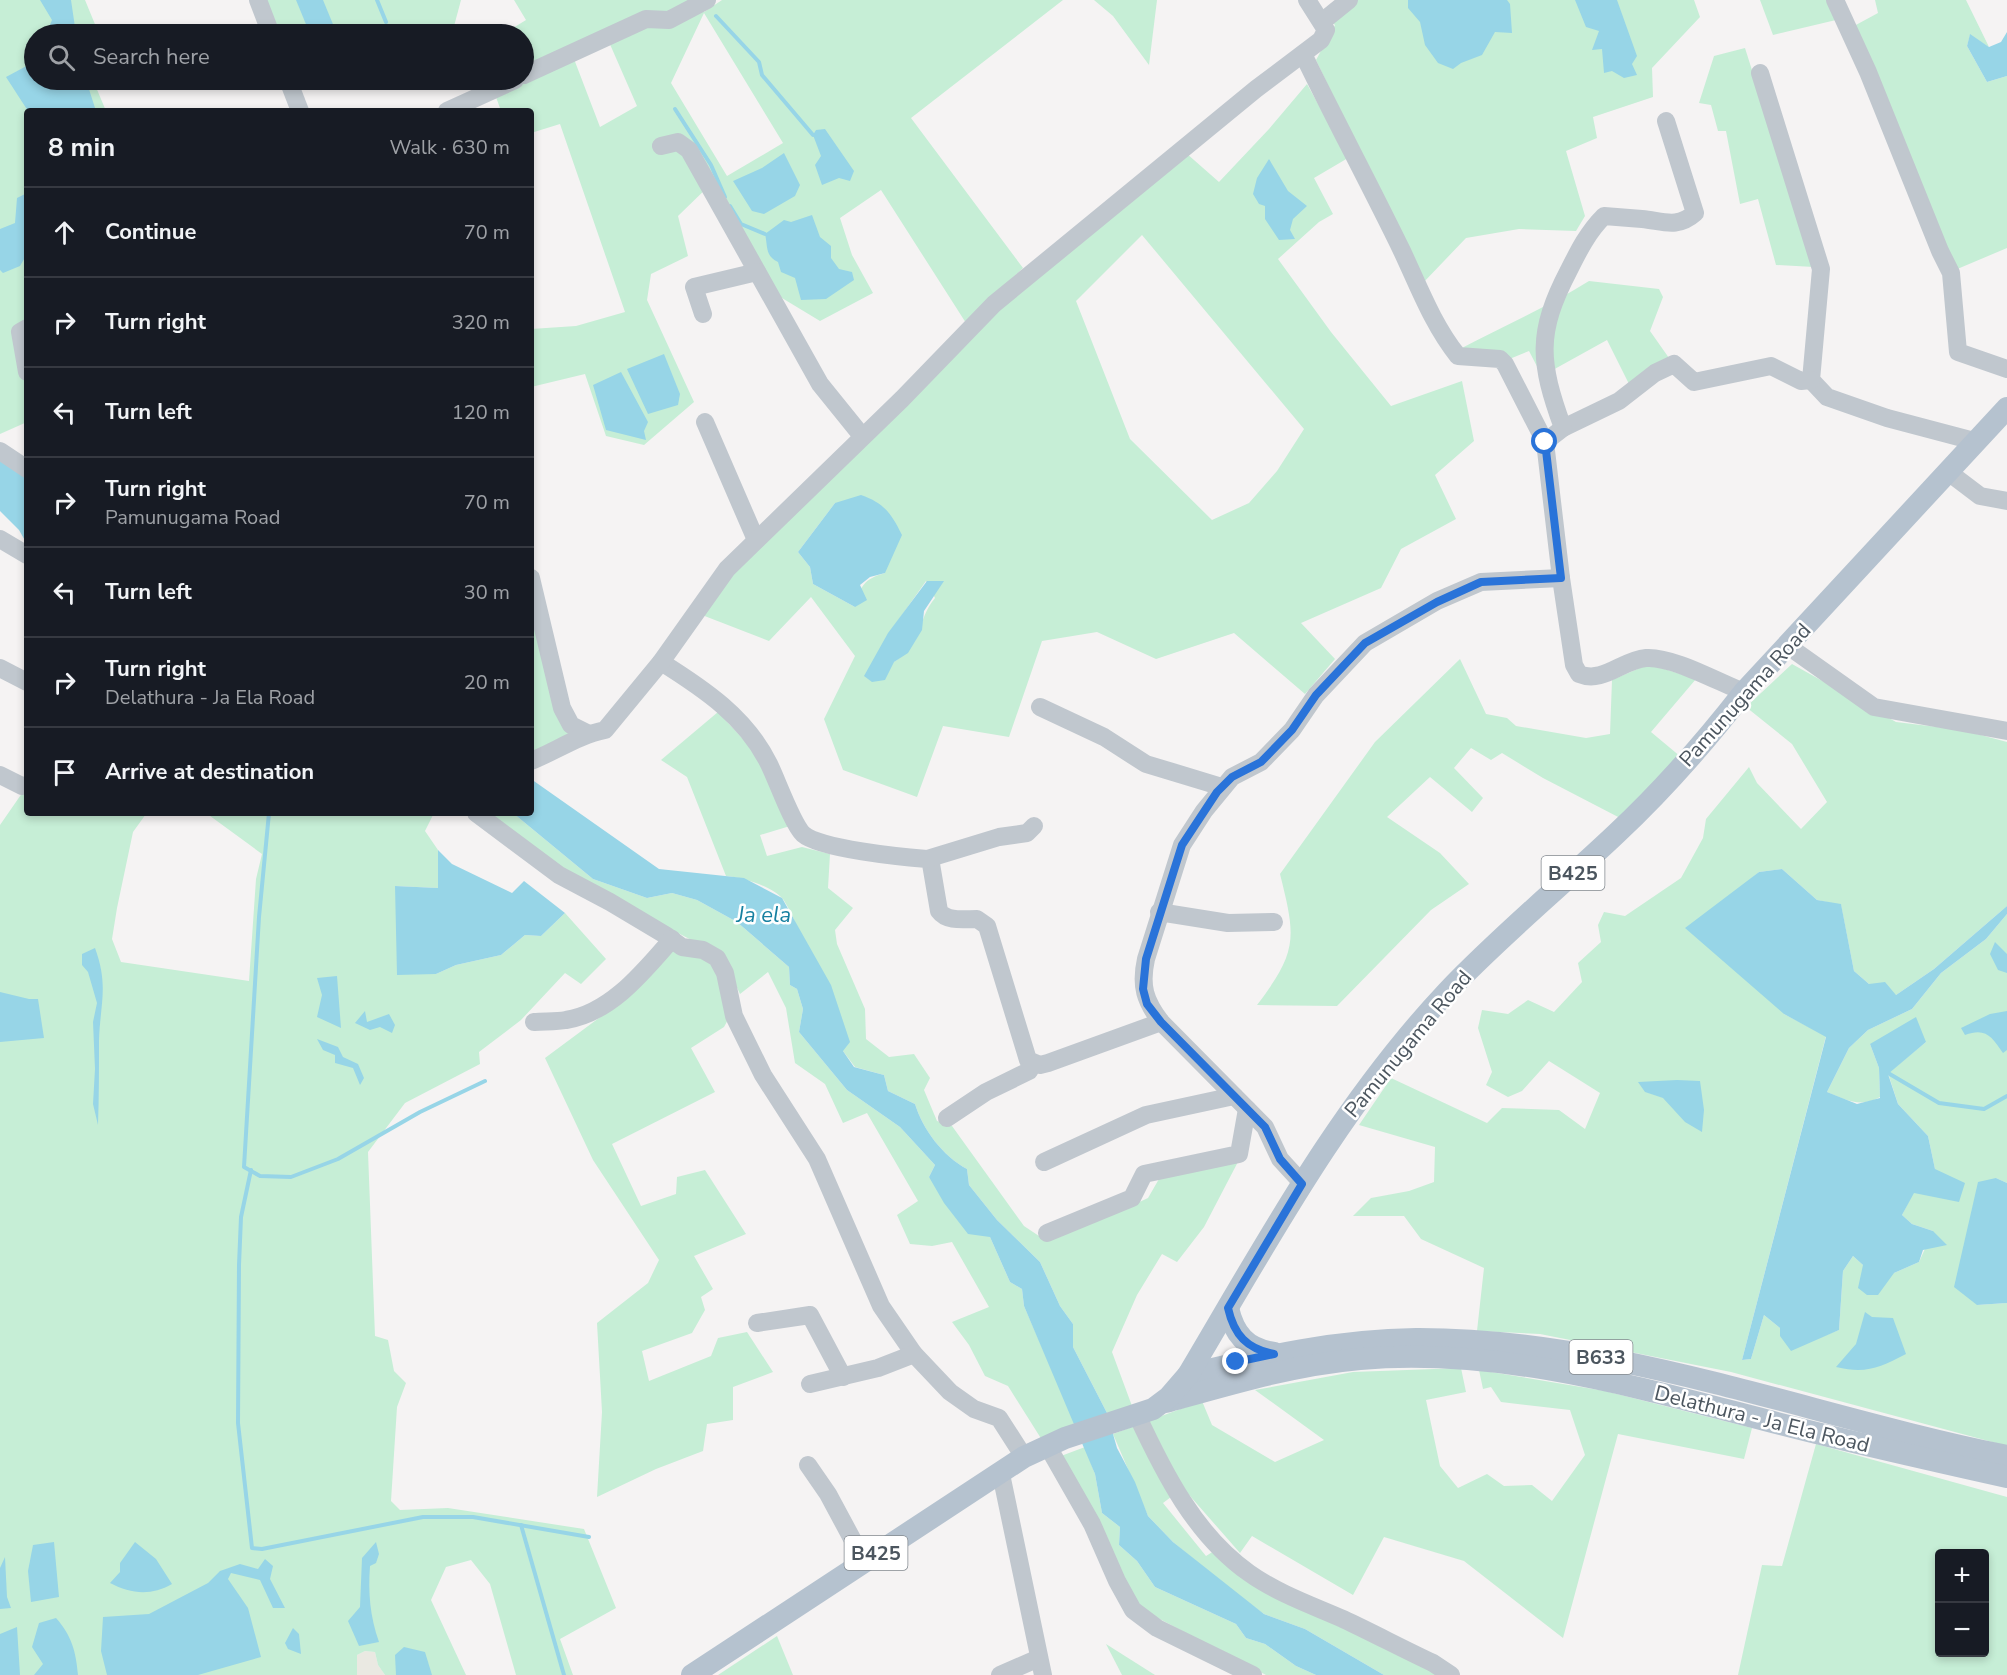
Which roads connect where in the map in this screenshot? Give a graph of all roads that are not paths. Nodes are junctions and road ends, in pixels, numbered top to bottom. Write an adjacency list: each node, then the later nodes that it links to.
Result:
1 (258, 0): 7 (street)
2 (707, 0): 9 (street)
3 (1307, 0): 6 (street)
4 (1349, 0): 6 (street)
5 (1835, 0): 21 (street)
6 (1323, 21): 8 (street)
7 (267, 24)
8 (1303, 54): 26 (street); 28 (street)
9 (534, 70)
10 (1760, 73): 22 (street)
11 (292, 90): 13 (street)
12 (493, 90): 14 (street)
13 (299, 108)
14 (454, 108)
15 (1666, 120): 25 (street)
16 (661, 146): 17 (street)
17 (757, 272): 18 (street); 26 (street)
18 (703, 314)
19 (24, 330): 20 (street)
20 (24, 355)
21 (2007, 369)
22 (1811, 380): 25 (street); 27 (street)
23 (2007, 408): 27 (main road, Pamunugama Road / B425)
24 (705, 422): 34 (street)
25 (1563, 428): 28 (street)
26 (862, 436): 34 (street)
27 (1974, 441): 31 (main road, Pamunugama Road / B425)
28 (1545, 442): 36 (street)
29 (0, 451): 30 (street)
30 (24, 466)
31 (1947, 471): 32 (street); 38 (main road, Pamunugama Road / B425)
32 (2007, 501)
33 (0, 539): 35 (street)
34 (756, 540): 39 (street)
35 (24, 553)
36 (1561, 578): 42 (street); 49 (street)
37 (534, 591): 45 (street)
38 (1788, 646): 42 (main road, Pamunugama Road / B425); 44 (street)
39 (661, 662): 45 (street); 52 (street)
40 (0, 668): 41 (street)
41 (24, 680)
42 (1743, 692): 62 (main road, Pamunugama Road / B425)
43 (1040, 706): 49 (street)
44 (2007, 731)
45 (587, 733): 46 (street)
46 (534, 760)
47 (0, 775): 48 (street)
48 (24, 786)
49 (1222, 787): 53 (street)
50 (480, 816): 55 (street)
51 (1034, 826): 52 (street)
52 (927, 859): 58 (street)
53 (1160, 912): 54 (street); 57 (street)
54 (1274, 922)
55 (672, 939): 56 (street); 66 (street)
56 (534, 1022)
57 (1161, 1022): 58 (street); 59 (street)
58 (1033, 1064): 60 (street)
59 (1241, 1102): 61 (street); 62 (street); 63 (street)
60 (947, 1118)
61 (1044, 1162)
62 (1302, 1184): 64 (main road, Pamunugama Road / B425)
63 (1047, 1233)
64 (1228, 1308): 67 (main road); 68 (main road, Pamunugama Road / B425)
65 (757, 1323): 69 (street)
66 (914, 1354): 69 (street); 74 (street)
67 (1274, 1354): 68 (main road, Delathura - Ja Ela Road / B633); 75 (main road, Delathura - Ja Ela Road / B633)
68 (1188, 1375): 71 (main road, Pamunugama Road / B425)
69 (843, 1377): 70 (street)
70 (810, 1384)
71 (1161, 1404): 72 (main road, Pamunugama Road / B425); 78 (main road, Delathura - Ja Ela Road / B633)
72 (1137, 1415): 73 (main road, Pamunugama Road / B425); 84 (street)
73 (1056, 1442): 74 (main road, Pamunugama Road / B425); 83 (street)
74 (1024, 1456): 77 (main road, Pamunugama Road / B425)
75 (2007, 1456)
76 (808, 1465): 79 (street)
77 (1001, 1474): 79 (main road, Pamunugama Road / B425); 80 (street)
78 (2007, 1477)
79 (864, 1561): 81 (main road, Pamunugama Road / B425)
80 (1041, 1667): 82 (street)
81 (692, 1675)
82 (1000, 1675)
83 (1253, 1675)
84 (1451, 1675)

